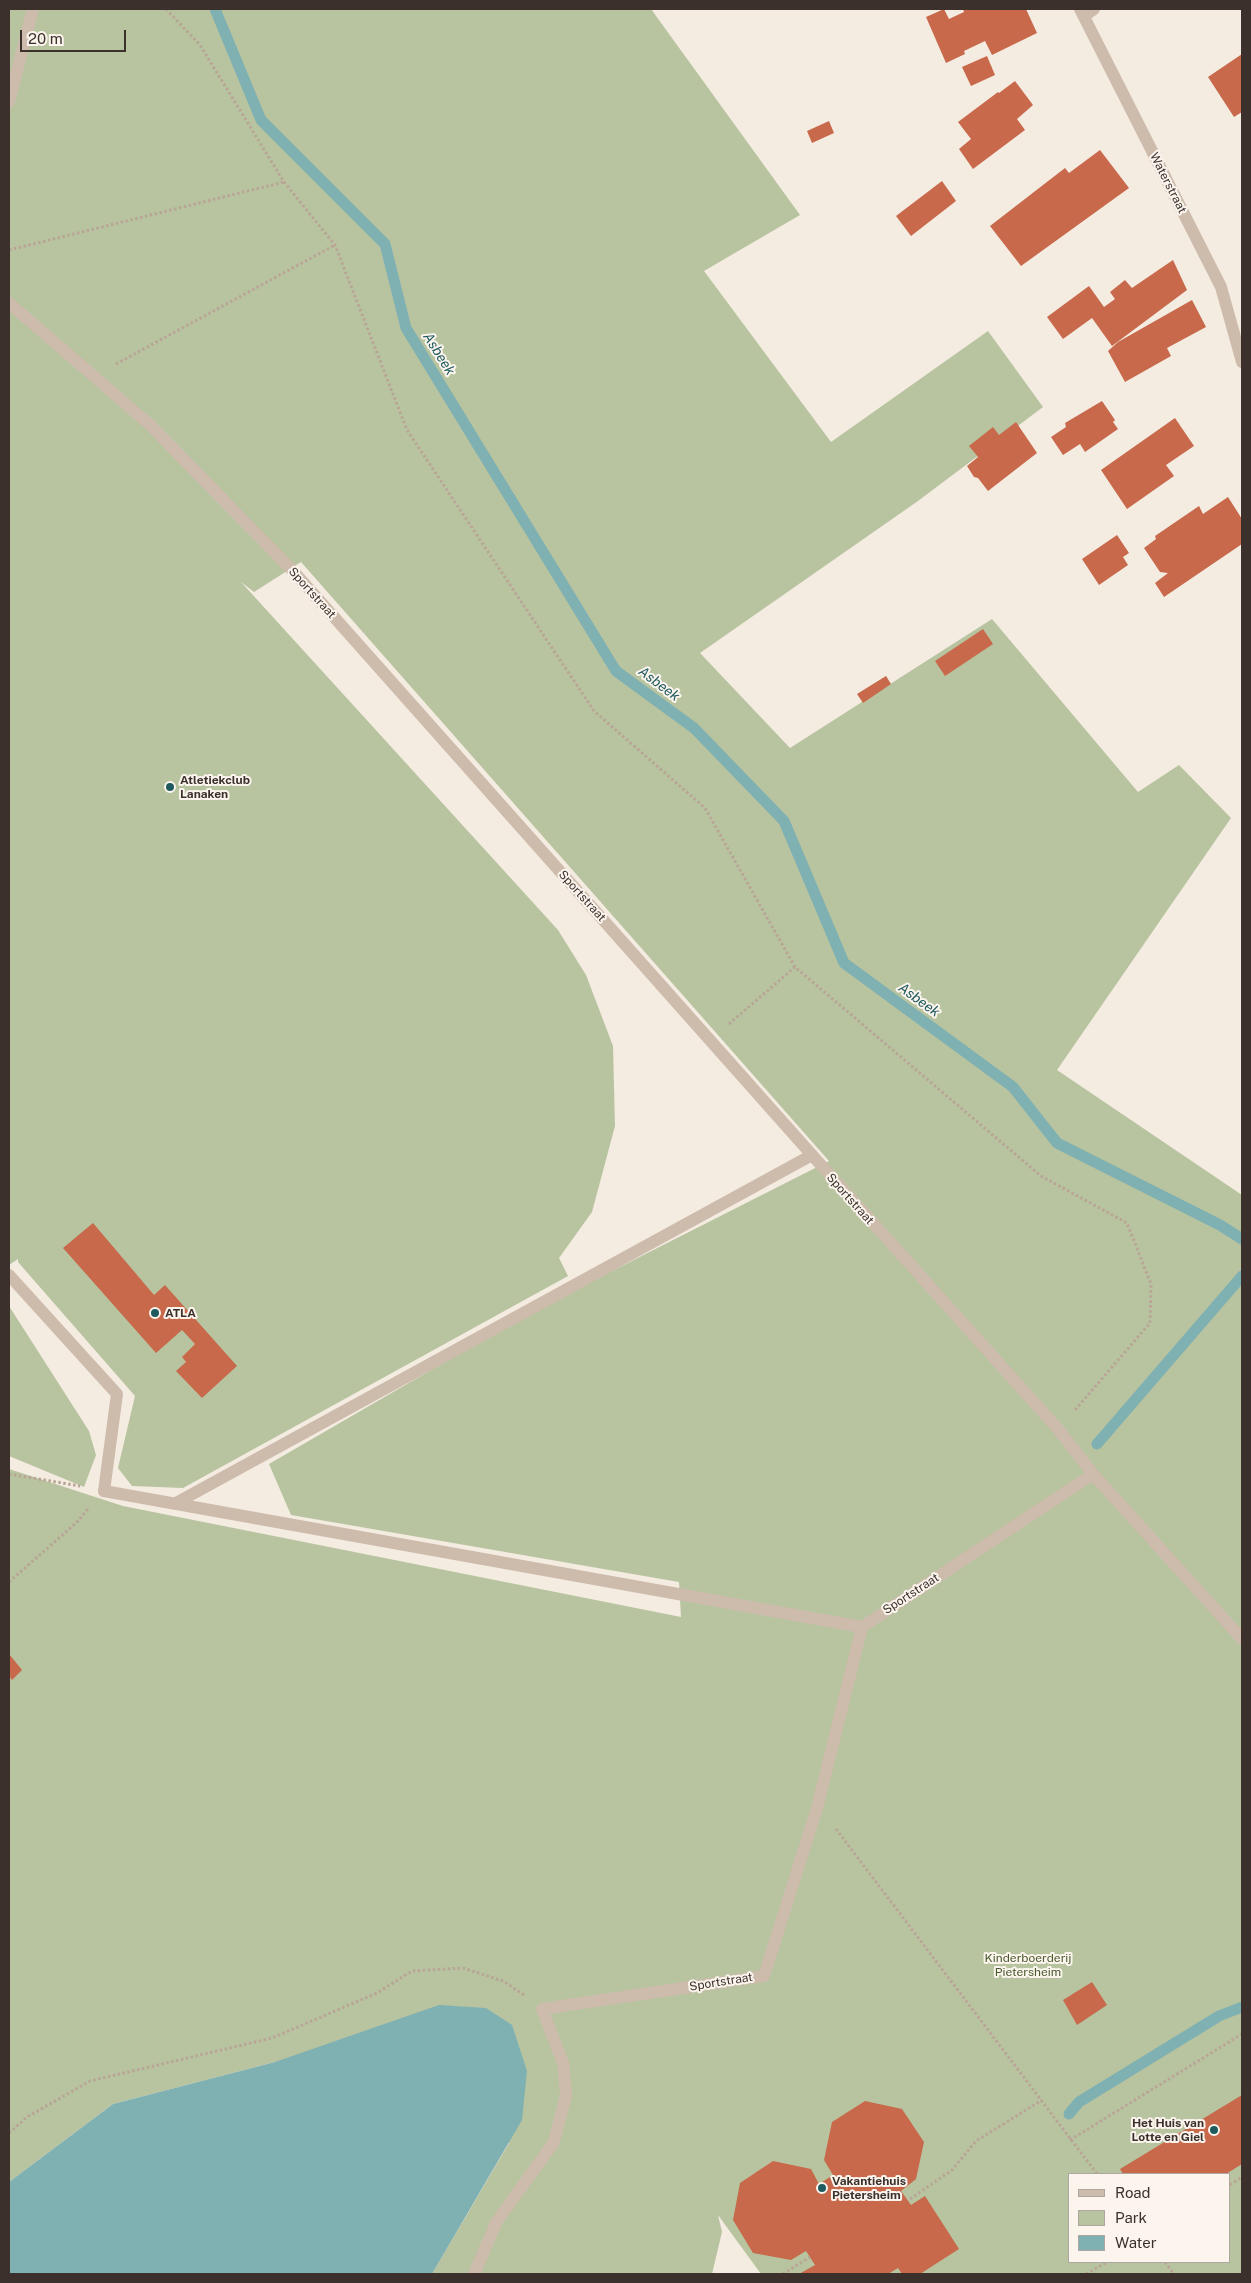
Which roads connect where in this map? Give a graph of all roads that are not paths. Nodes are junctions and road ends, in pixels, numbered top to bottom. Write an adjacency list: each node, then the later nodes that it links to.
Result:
1 (33, 9): 3 (street)
2 (1086, 11): 5 (street, Waterstraat)
3 (9, 102)
4 (9, 303): 6 (street, Sportstraat)
5 (1242, 362)
6 (812, 1155): 8 (street, Sportstraat); 9 (street)
7 (9, 1275): 9 (street)
8 (1093, 1474): 10 (street, Sportstraat); 11 (street)
9 (176, 1503): 10 (street)
10 (862, 1627): 12 (street, Sportstraat)
11 (1242, 1639)
12 (474, 2274)

